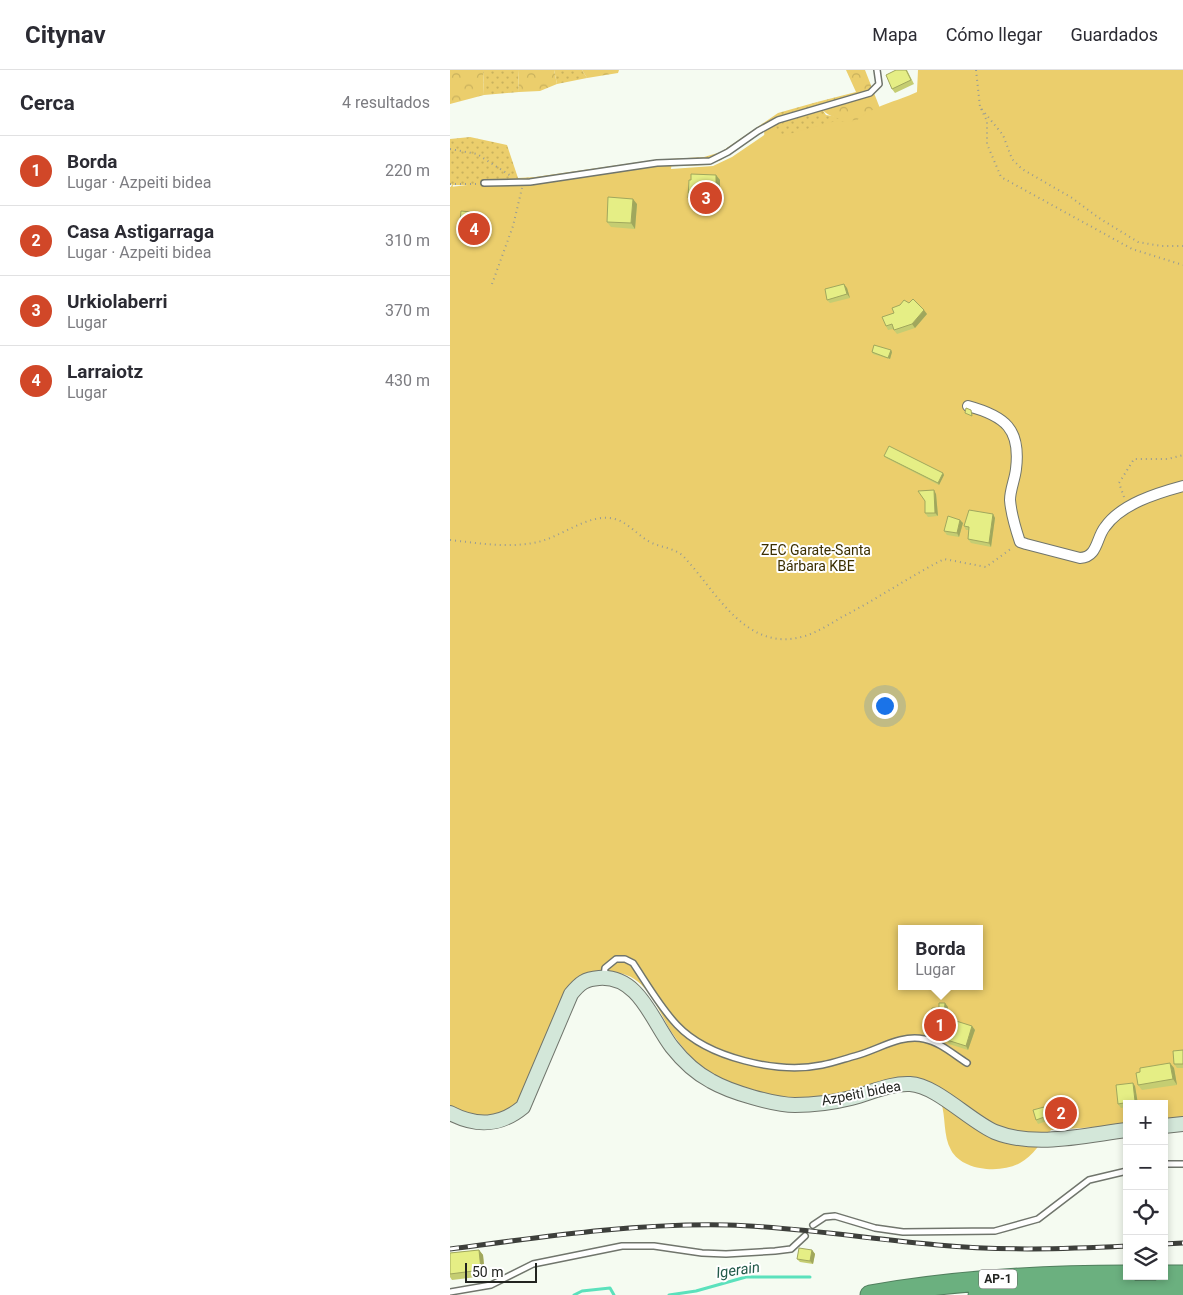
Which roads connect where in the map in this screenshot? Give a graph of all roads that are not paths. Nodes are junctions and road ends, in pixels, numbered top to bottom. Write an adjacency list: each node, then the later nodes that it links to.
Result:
1 (877, 70): 2 (lane)
2 (484, 183)
3 (968, 406): 4 (street)
4 (1183, 486)
5 (604, 978): 6 (lane); 7 (main road, Azpeiti bidea); 10 (main road, Azpeiti bidea)
6 (967, 1063)
7 (450, 1113)
8 (1183, 1124): 9 (main road)
9 (1168, 1126)
10 (1123, 1130)
11 (1168, 1164): 12 (lane)
12 (1183, 1164)
13 (1123, 1172): 14 (lane)
14 (813, 1225)
15 (805, 1236): 20 (lane)
16 (1123, 1275): 21 (highway, AP-1)
17 (1168, 1275): 18 (highway)
18 (1183, 1275)
19 (1183, 1290): 22 (highway, AP-1)
20 (450, 1292)
21 (870, 1295)
22 (978, 1295)

